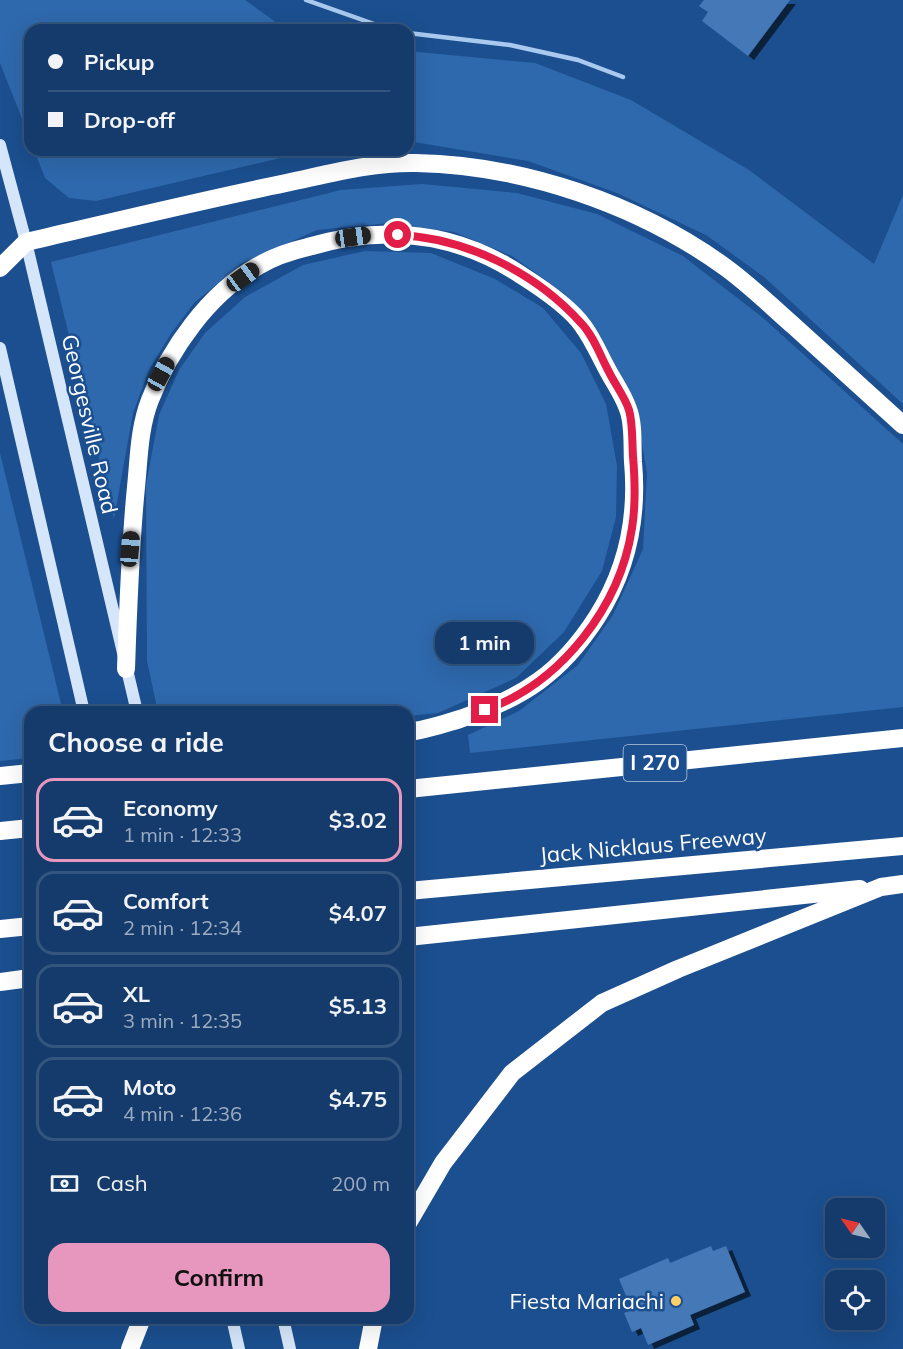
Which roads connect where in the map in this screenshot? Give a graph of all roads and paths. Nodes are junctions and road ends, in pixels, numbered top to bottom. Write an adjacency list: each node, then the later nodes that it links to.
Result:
1 (306, 0): 2 (lane)
2 (374, 24)
3 (414, 34): 4 (lane)
4 (622, 77)
5 (0, 145): 6 (main road, Georgesville Road)
6 (26, 242): 7 (highway); 9 (highway); 10 (main road, Georgesville Road)
7 (0, 268)
8 (0, 348): 11 (main road)
9 (903, 425)
10 (126, 669): 12 (main road, Georgesville Road); 13 (highway)
11 (82, 706)
12 (135, 706)
13 (414, 731)
14 (903, 738): 17 (highway, I 270)
15 (24, 774): 16 (highway)
16 (0, 776)
17 (414, 788)
18 (24, 829): 19 (highway)
19 (0, 831)
20 (903, 846): 23 (highway, Jack Nicklaus Freeway)
21 (903, 884): 22 (highway)
22 (881, 886): 26 (highway); 29 (highway)
23 (414, 890)
24 (24, 927): 25 (highway)
25 (0, 929)
26 (414, 936)
27 (24, 979): 28 (highway)
28 (0, 982)
29 (414, 1213)
30 (140, 1324): 34 (highway)
31 (234, 1324): 35 (main road)
32 (284, 1324): 36 (main road)
33 (373, 1324): 37 (highway)
34 (130, 1349)
35 (240, 1349)
36 (290, 1349)
37 (368, 1349)

